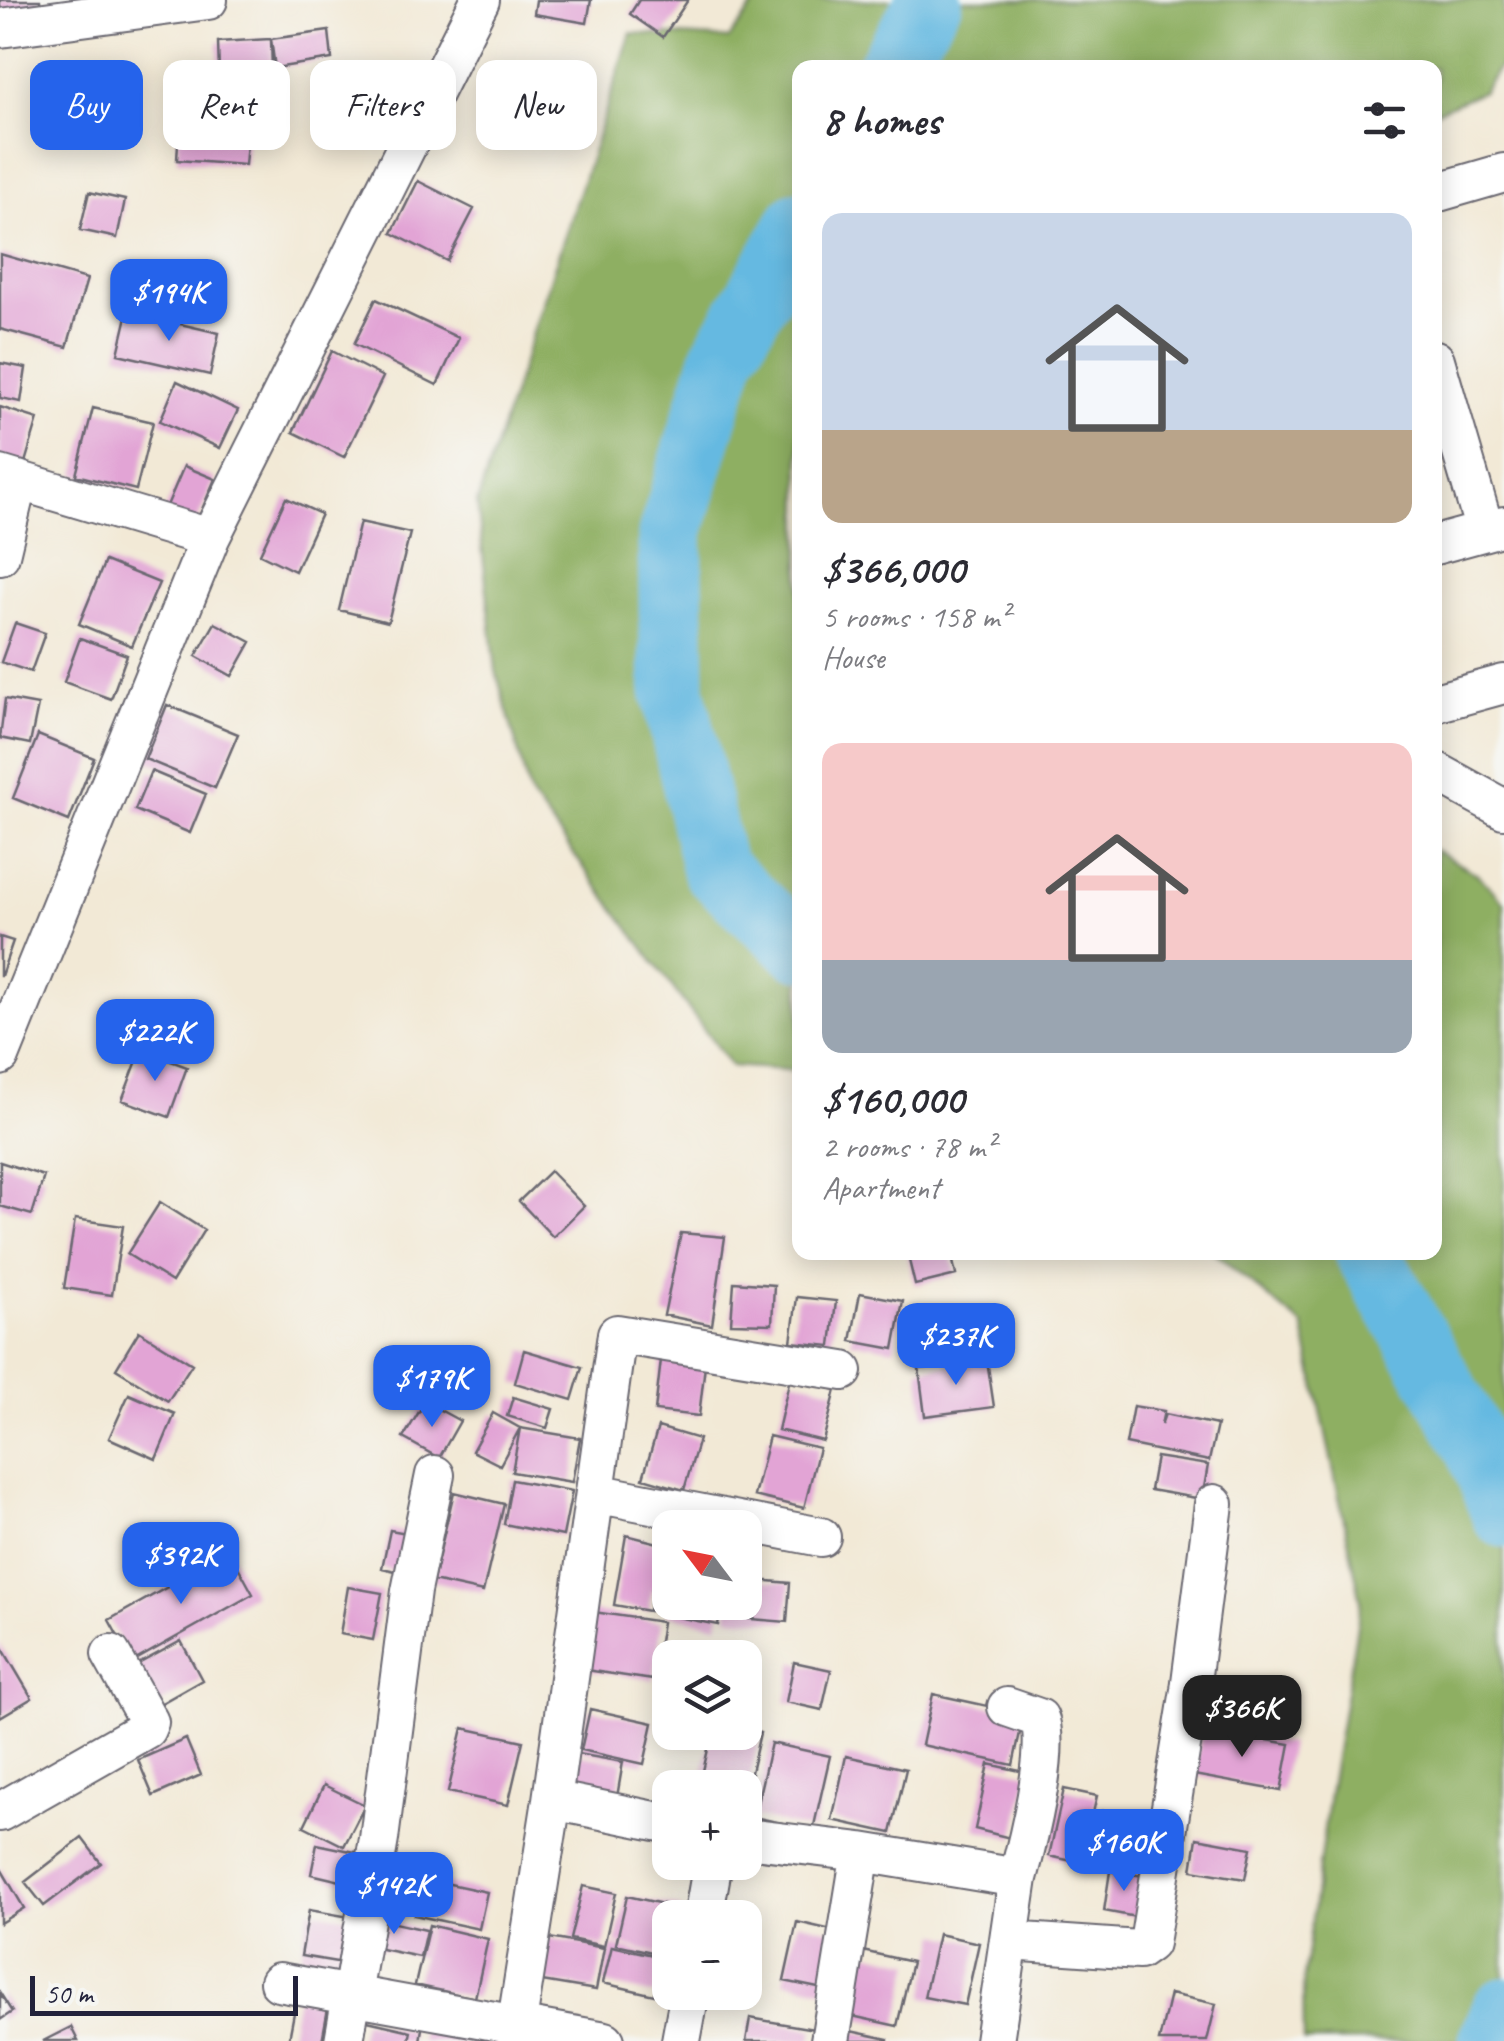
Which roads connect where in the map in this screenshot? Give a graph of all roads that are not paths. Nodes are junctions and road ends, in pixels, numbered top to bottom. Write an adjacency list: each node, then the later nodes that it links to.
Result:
1 (208, 0): 3 (street)
2 (480, 0): 9 (street)
3 (0, 28)
4 (1504, 173): 5 (street)
5 (1442, 191)
6 (1442, 380): 8 (street)
7 (9, 477): 9 (street); 11 (street)
8 (1494, 528): 10 (street)
9 (210, 538): 16 (street)
10 (1442, 543)
11 (0, 556)
12 (1504, 684): 13 (street)
13 (1442, 701)
14 (1442, 775): 15 (street)
15 (1504, 809)
16 (0, 1056)
17 (843, 1372): 19 (street)
18 (435, 1475): 32 (street)
19 (595, 1493): 21 (street); 24 (street)
20 (1214, 1504): 30 (street)
21 (821, 1538)
22 (111, 1654): 25 (street)
23 (1008, 1707): 29 (street)
24 (552, 1800): 26 (street); 34 (street)
25 (0, 1812)
26 (652, 1820)
27 (762, 1840): 28 (street)
28 (861, 1852): 29 (street); 38 (street)
29 (1018, 1878): 30 (street)
30 (1009, 1941): 39 (street)
31 (279, 1982): 32 (street)
32 (351, 1997): 34 (street); 35 (street)
33 (687, 2010): 37 (street)
34 (516, 2032): 36 (street)
35 (344, 2041)
36 (605, 2041)
37 (681, 2041)
38 (830, 2041)
39 (994, 2041)

